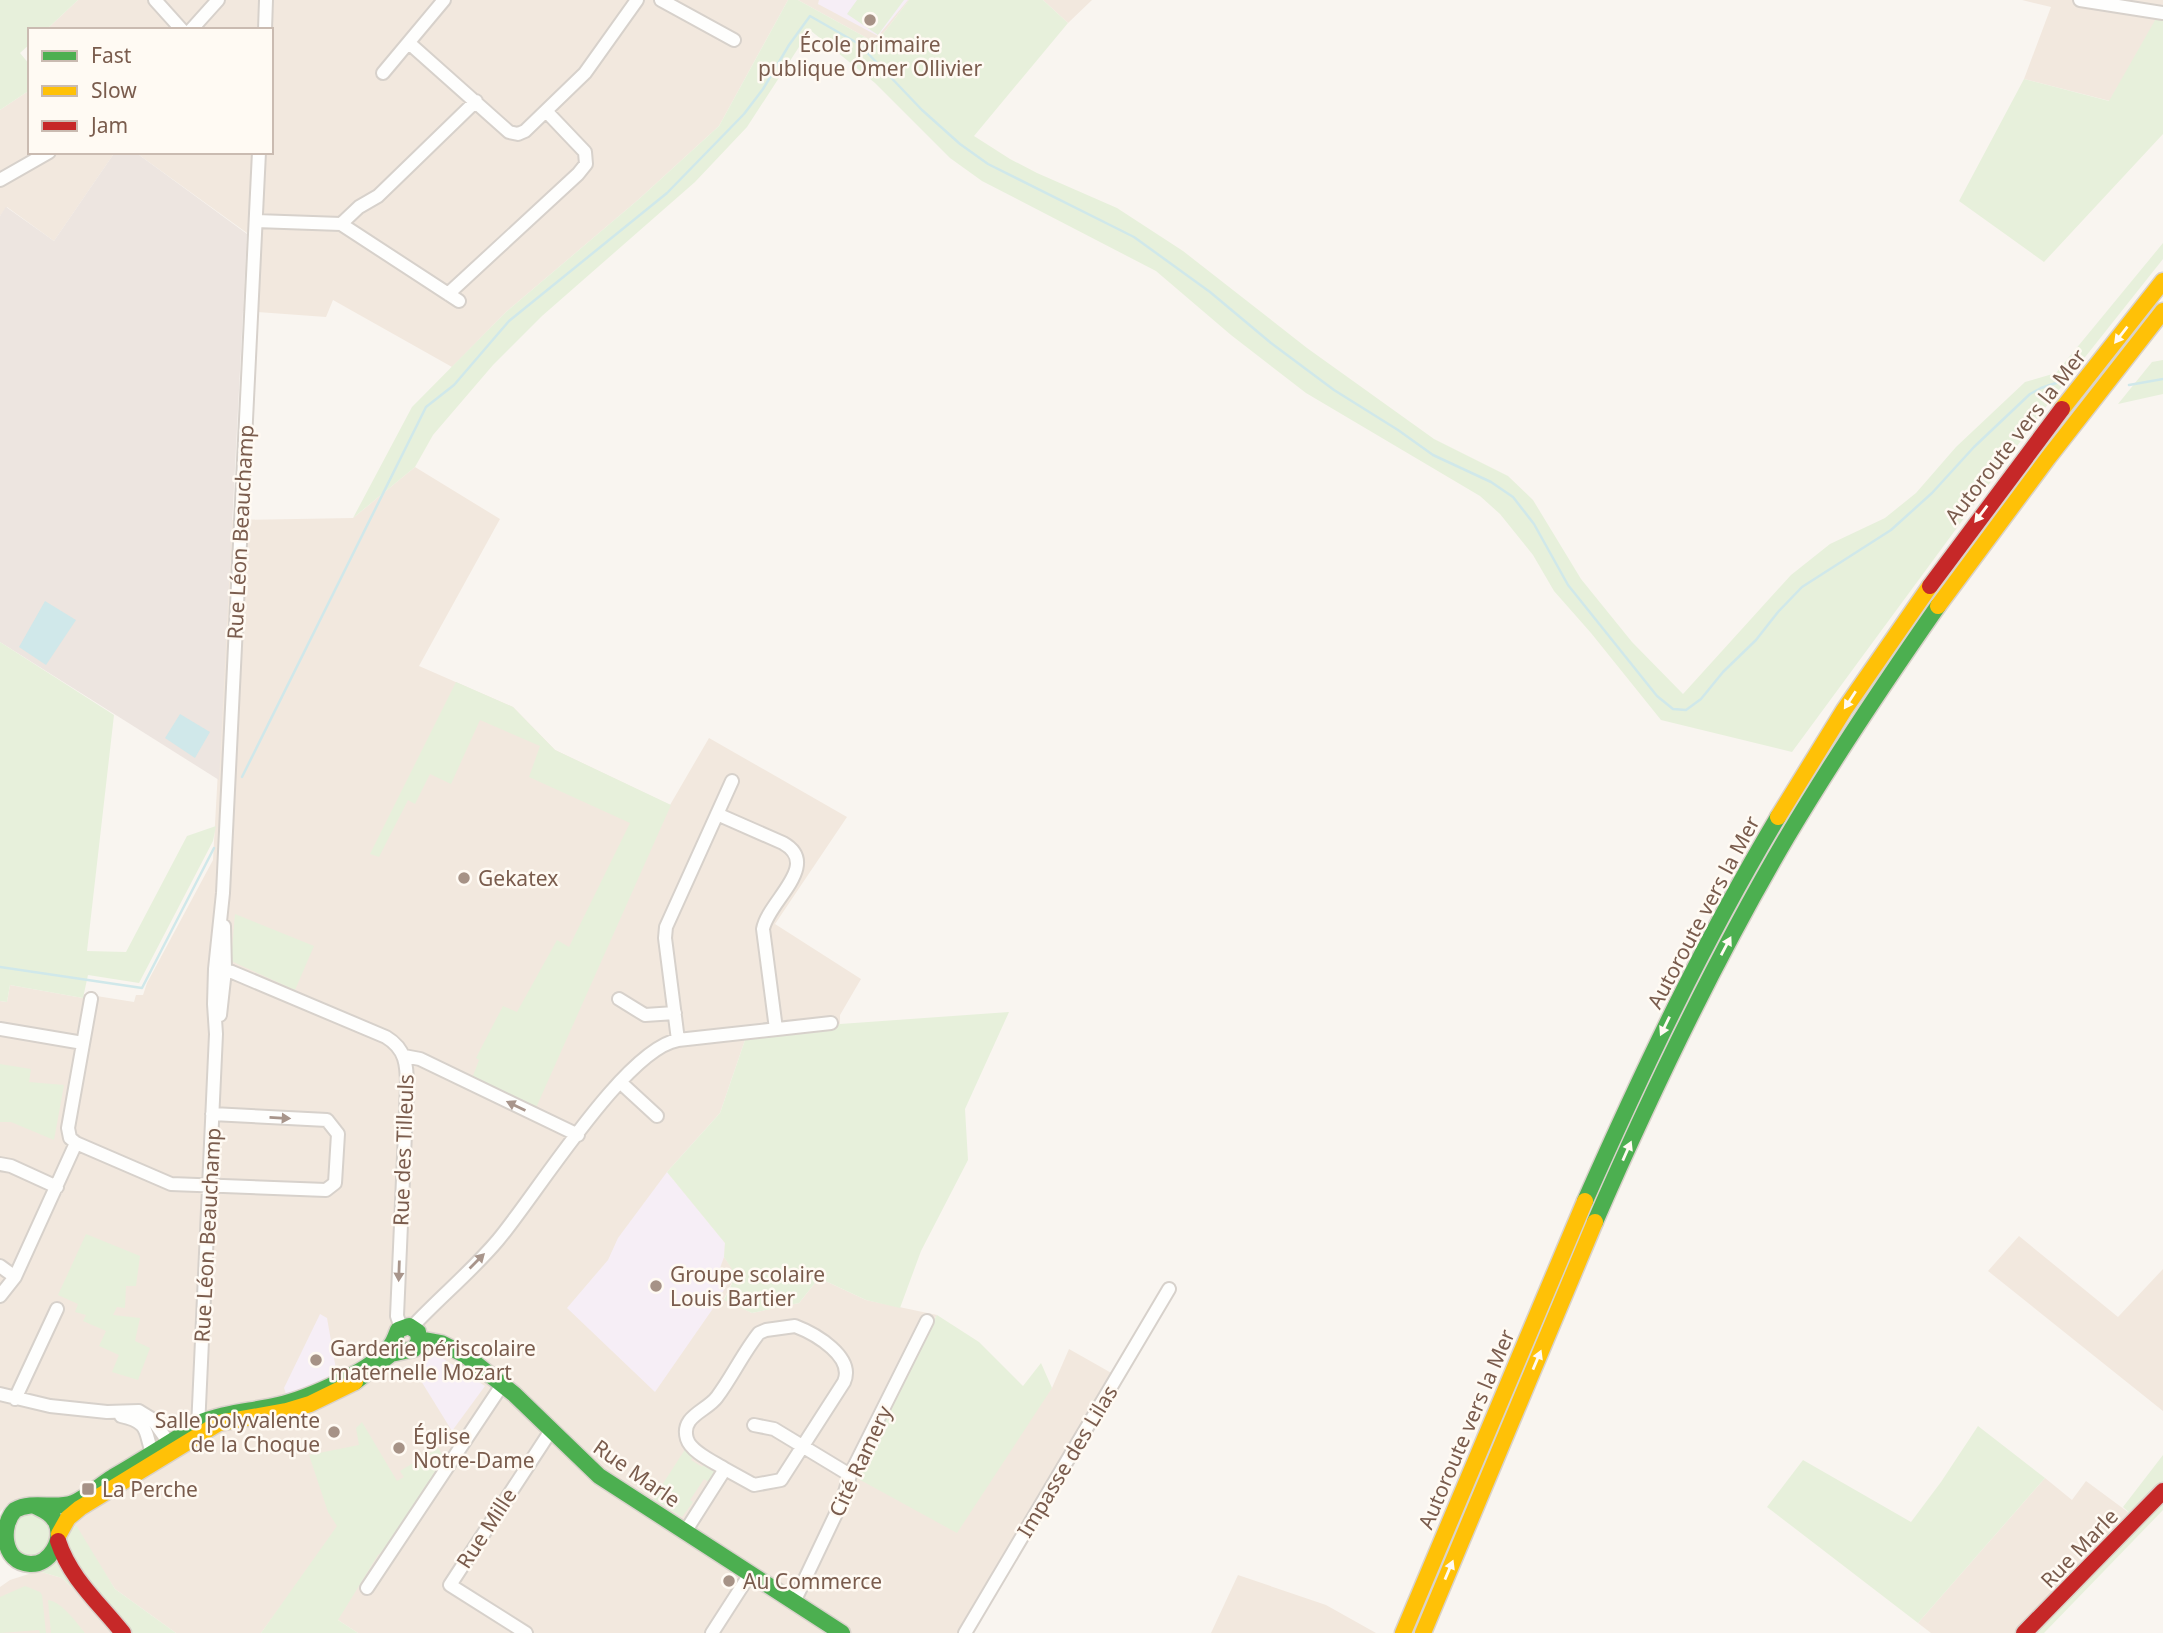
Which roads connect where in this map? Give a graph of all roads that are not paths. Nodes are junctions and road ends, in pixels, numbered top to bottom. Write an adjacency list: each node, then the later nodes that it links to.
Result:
1 (155, 0): 9 (street)
2 (218, 0): 10 (street)
3 (266, 0): 11 (street)
4 (444, 0): 13 (street)
5 (637, 0): 16 (street)
6 (661, 0): 12 (street)
7 (2080, 0): 8 (street)
8 (2163, 13)
9 (180, 28)
10 (193, 28)
11 (265, 28)
12 (734, 40)
13 (409, 43): 14 (street); 15 (street)
14 (383, 73)
15 (475, 102): 16 (street); 21 (street)
16 (546, 111): 21 (street)
17 (46, 154): 19 (street)
18 (259, 154): 20 (street, Rue Léon Beauchamp)
19 (0, 180)
20 (256, 221): 21 (street); 26 (street, Rue Léon Beauchamp)
21 (341, 224)
22 (2163, 281): 79 (main road, Autoroute vers la Mer, one-way to 79)
23 (2163, 311): 80 (main road, one-way to 23)
24 (732, 781): 25 (street)
25 (717, 814): 29 (street); 32 (street)
26 (220, 969): 35 (street, Rue des Tilleuls); 37 (street, Rue Léon Beauchamp)
27 (92, 999): 34 (street)
28 (619, 999): 29 (street)
29 (675, 1013): 33 (street)
30 (831, 1023): 32 (street)
31 (0, 1029): 34 (street)
32 (776, 1029): 33 (street)
33 (678, 1040): 36 (street)
34 (83, 1043): 40 (street)
35 (404, 1056): 39 (street, one-way to 35); 50 (street, Rue des Tilleuls, one-way to 50)
36 (620, 1082): 38 (street); 39 (street)
37 (212, 1114): 42 (street, Rue Léon Beauchamp); 42 (street, one-way to 42)
38 (657, 1116)
39 (578, 1135): 50 (street, one-way to 39)
40 (76, 1143): 42 (street); 43 (street)
41 (0, 1164): 43 (street)
42 (209, 1185): 56 (street, Rue Léon Beauchamp)
43 (57, 1187): 45 (street)
44 (0, 1266): 45 (street)
45 (15, 1277): 47 (street)
46 (1170, 1289): 78 (street, Impasse des Lilas)
47 (0, 1296)
48 (57, 1309): 53 (street)
49 (927, 1321): 62 (street, Cité Ramery)
50 (406, 1337): 51 (main road, Rue Marle); 56 (main road)
51 (502, 1385): 57 (main road, Rue Marle); 71 (street)
52 (0, 1394): 53 (street)
53 (15, 1399): 54 (street)
54 (107, 1412): 59 (street); 60 (street)
55 (754, 1425): 58 (street)
56 (198, 1430): 59 (main road)
57 (550, 1432): 66 (main road, Rue Marle); 75 (street, Rue Mille)
58 (803, 1446): 61 (street); 61 (street); 62 (street)
59 (171, 1447): 60 (main road)
60 (155, 1457): 64 (main road); 67 (main road)
61 (725, 1469): 66 (street)
62 (850, 1475): 73 (street, Cité Ramery)
63 (2163, 1491): 81 (main road, Rue Marle)
64 (35, 1506): 65 (main road); 67 (main road)
65 (1, 1530): 69 (main road)
66 (685, 1532): 70 (main road, Rue Marle)
67 (59, 1537): 69 (main road); 72 (main road)
68 (0, 1563): 69 (main road)
69 (25, 1563): 72 (main road)
70 (750, 1574): 73 (main road, Rue Marle); 76 (street)
71 (367, 1588)
72 (88, 1591): 74 (main road)
73 (794, 1602): 77 (main road, Rue Marle)
74 (123, 1633)
75 (526, 1633)
76 (712, 1633)
77 (842, 1633)
78 (965, 1633)
79 (1403, 1633)
80 (1423, 1633)
81 (2024, 1633)

